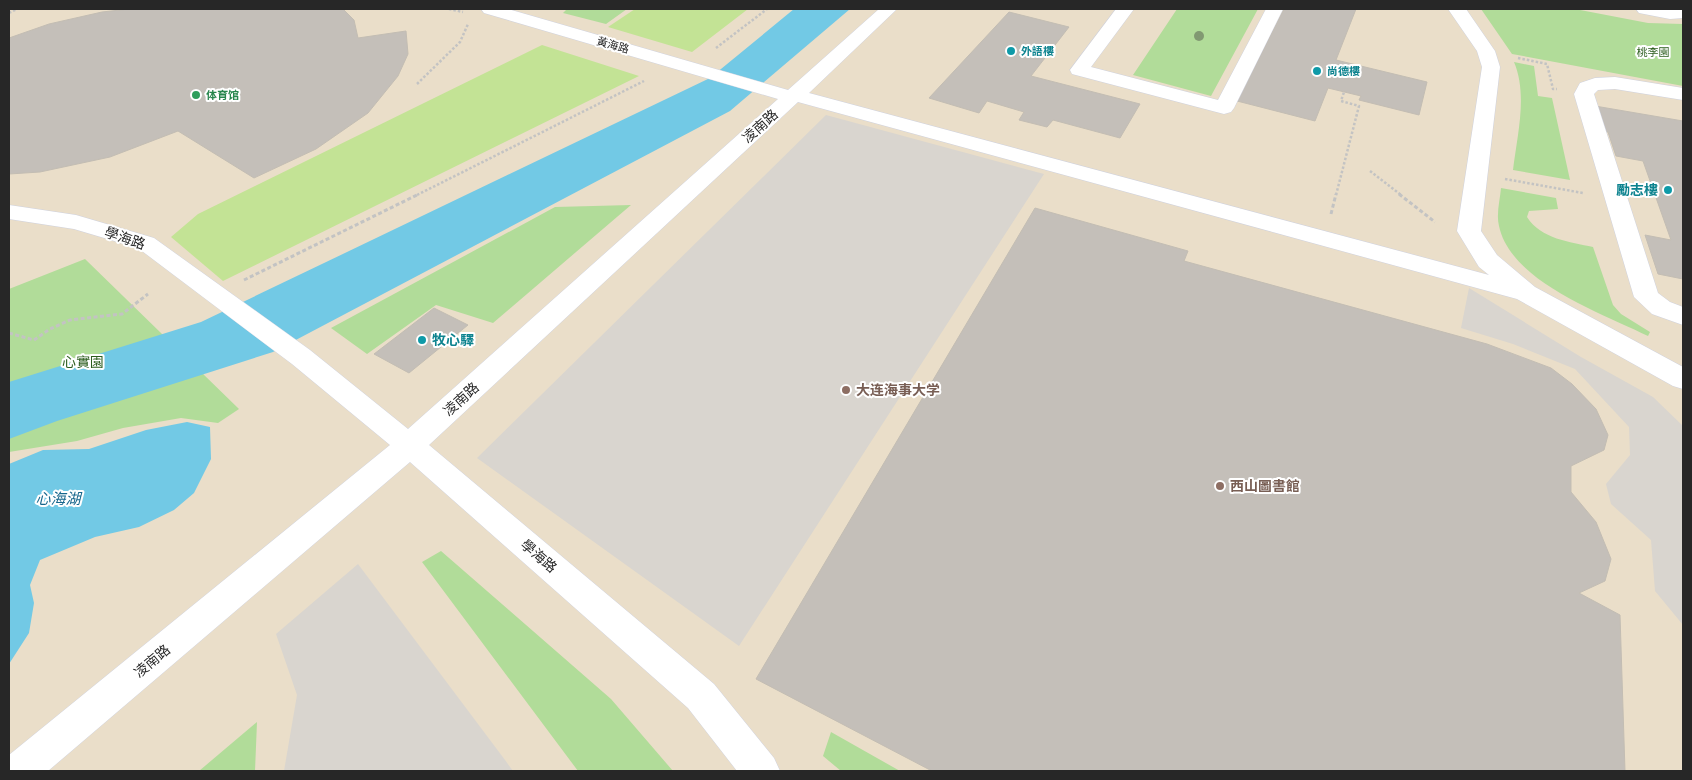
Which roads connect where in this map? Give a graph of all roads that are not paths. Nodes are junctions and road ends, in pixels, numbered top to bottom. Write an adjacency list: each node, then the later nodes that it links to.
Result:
1 (490, 9): 7 (street, 黃海路)
2 (889, 9): 10 (street, 凌南路)
3 (1125, 9): 4 (street)
4 (1274, 9)
5 (1457, 9): 12 (street)
6 (1645, 9): 8 (street)
7 (529, 13): 10 (street, 黃海路)
8 (1683, 13)
9 (1683, 94): 13 (street)
10 (793, 96): 12 (street); 15 (street, 凌南路)
11 (9, 212): 15 (street, 學海路)
12 (1526, 293): 14 (street)
13 (1683, 316)
14 (1683, 379)
15 (410, 445): 16 (street, 凌南路); 17 (street, 學海路)
16 (19, 771)
17 (761, 771)

